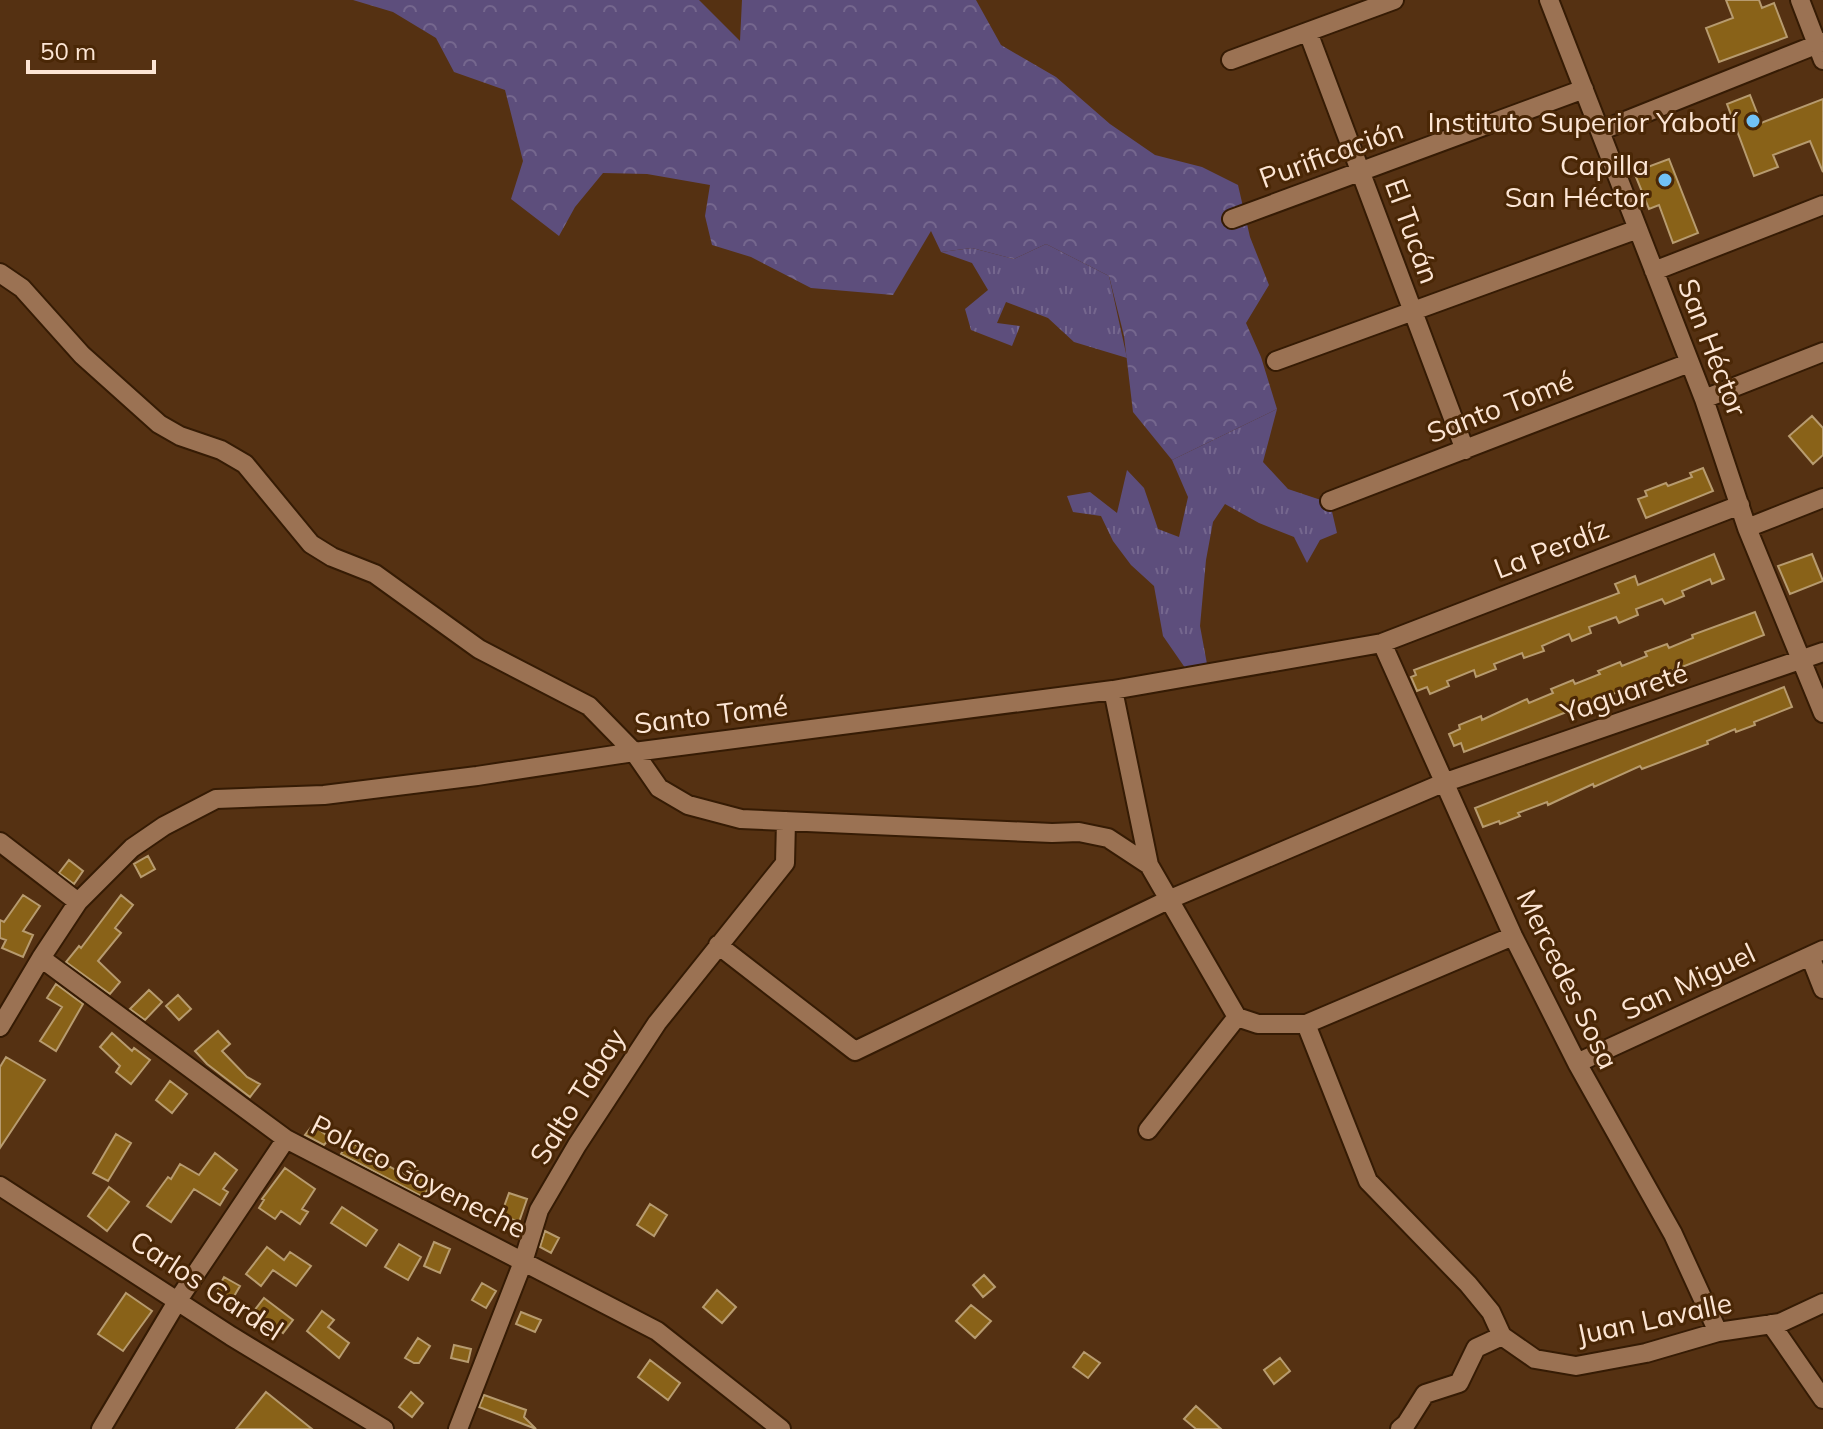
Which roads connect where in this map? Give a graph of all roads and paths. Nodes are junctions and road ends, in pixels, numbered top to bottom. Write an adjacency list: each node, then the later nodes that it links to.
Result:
1 (1394, 0): 4 (street)
2 (1549, 0): 7 (street, San Héctor)
3 (1800, 0): 5 (street)
4 (1308, 32): 6 (street); 9 (street, El Tucán)
5 (1821, 49): 8 (street)
6 (1231, 60)
7 (1584, 89): 8 (street, San Héctor); 9 (street, Purificación)
8 (1600, 131): 12 (street, San Héctor)
9 (1361, 172): 11 (street, Purificación); 15 (street, El Tucán)
10 (1823, 205): 13 (street)
11 (1232, 219)
12 (1638, 229): 13 (street, San Héctor); 15 (street)
13 (1654, 271): 18 (street, San Héctor)
14 (0, 273): 30 (street)
15 (1413, 312): 17 (street); 20 (street, El Tucán)
16 (1823, 352): 19 (street)
17 (1276, 361)
18 (1689, 363): 19 (street, San Héctor); 20 (street, Santo Tomé)
19 (1704, 399): 23 (street, San Héctor)
20 (1465, 450): 22 (street, Santo Tomé)
21 (1823, 498): 24 (street)
22 (1330, 501)
23 (1740, 505): 24 (street, San Héctor); 25 (street, La Perdíz)
24 (1747, 528): 27 (street, San Héctor)
25 (1382, 643): 28 (street, Santo Tomé); 31 (street, Mercedes Sosa)
26 (1823, 652): 27 (street, Yaguareté)
27 (1801, 661): 29 (street, San Héctor); 31 (street, Yaguareté)
28 (1113, 690): 30 (street, Santo Tomé); 34 (street)
29 (1823, 713)
30 (634, 752): 32 (street); 36 (street, Santo Tomé)
31 (1443, 783): 35 (street, Yaguareté); 37 (street, Mercedes Sosa)
32 (786, 821): 34 (street); 38 (street, Salto Tabay)
33 (0, 842): 36 (street)
34 (1149, 865): 35 (street)
35 (1168, 900): 38 (street, Yaguareté); 42 (street)
36 (78, 902): 40 (street, Santo Tomé)
37 (1513, 936): 43 (street); 45 (street, Mercedes Sosa)
38 (718, 945): 49 (street, Salto Tabay)
39 (1816, 953): 41 (street); 45 (street, San Miguel)
40 (41, 958): 44 (street, Santo Tomé); 47 (street, Polaco Goyeneche)
41 (1823, 989)
42 (1237, 1017): 43 (street); 46 (street)
43 (1306, 1024): 54 (street)
44 (0, 1027)
45 (1577, 1063): 53 (street, Mercedes Sosa)
46 (1148, 1130)
47 (286, 1139): 49 (street, Polaco Goyeneche); 50 (street)
48 (0, 1186): 50 (street, Carlos Gardel)
49 (523, 1262): 58 (street, Salto Tabay); 59 (street, Polaco Goyeneche)
50 (178, 1300): 56 (street); 57 (street, Carlos Gardel)
51 (1823, 1303): 52 (street, Juan Lavalle)
52 (1771, 1324): 53 (street, Juan Lavalle); 55 (street)
53 (1718, 1332): 54 (street, Juan Lavalle)
54 (1502, 1336): 60 (street)
55 (1823, 1399)
56 (101, 1429)
57 (384, 1429)
58 (458, 1429)
59 (781, 1429)
60 (1400, 1429)

